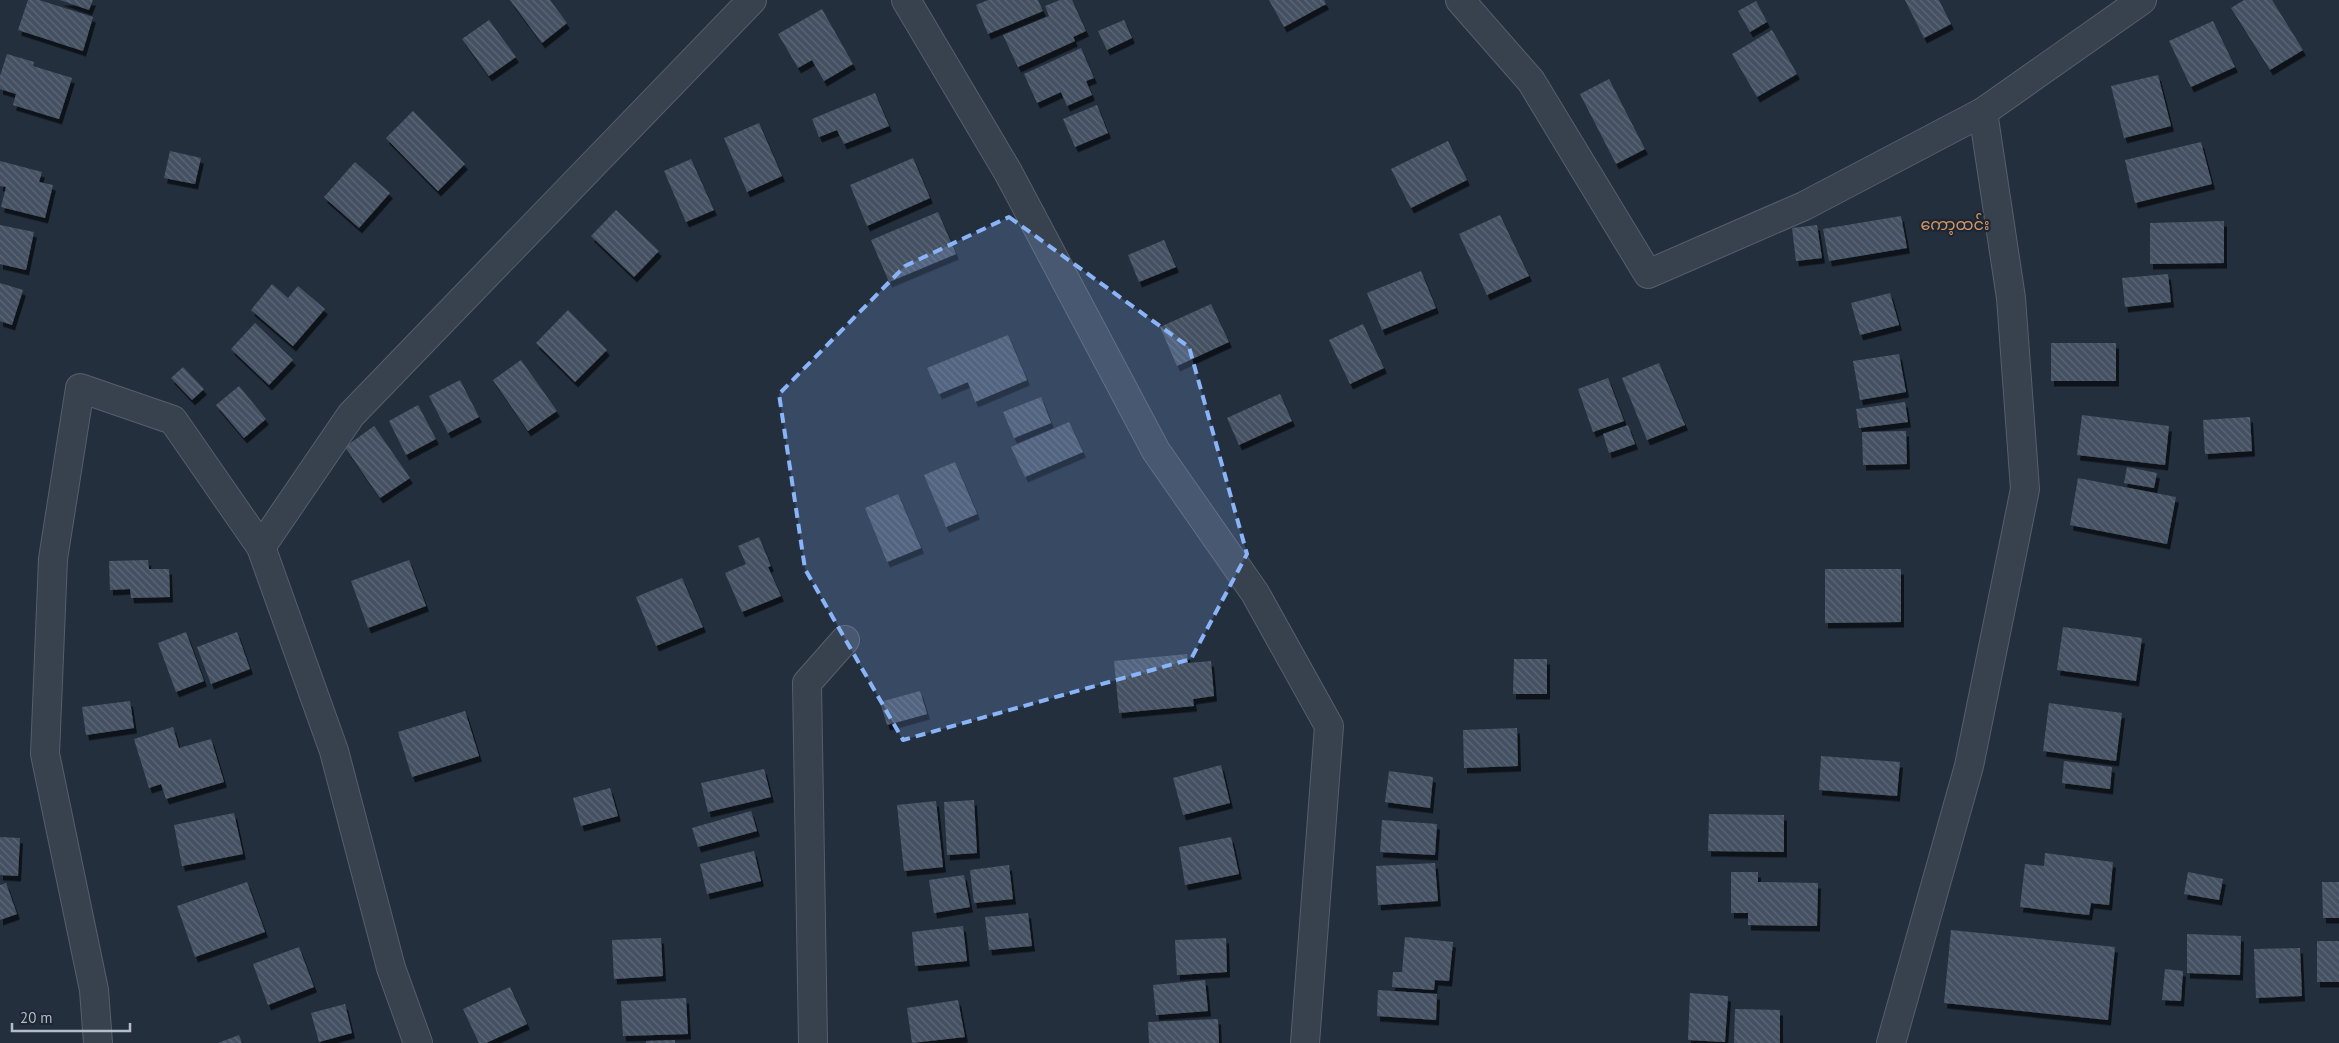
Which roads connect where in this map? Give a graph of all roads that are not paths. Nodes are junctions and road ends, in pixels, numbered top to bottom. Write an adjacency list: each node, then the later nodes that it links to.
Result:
1 (752, 0): 6 (street)
2 (906, 0): 11 (street)
3 (1460, 0): 5 (street)
4 (2142, 0): 5 (street)
5 (1983, 112): 12 (street)
6 (261, 547): 8 (street); 9 (street)
7 (845, 640): 10 (street)
8 (98, 1043)
9 (418, 1043)
10 (813, 1043)
11 (1305, 1043)
12 (1890, 1043)

